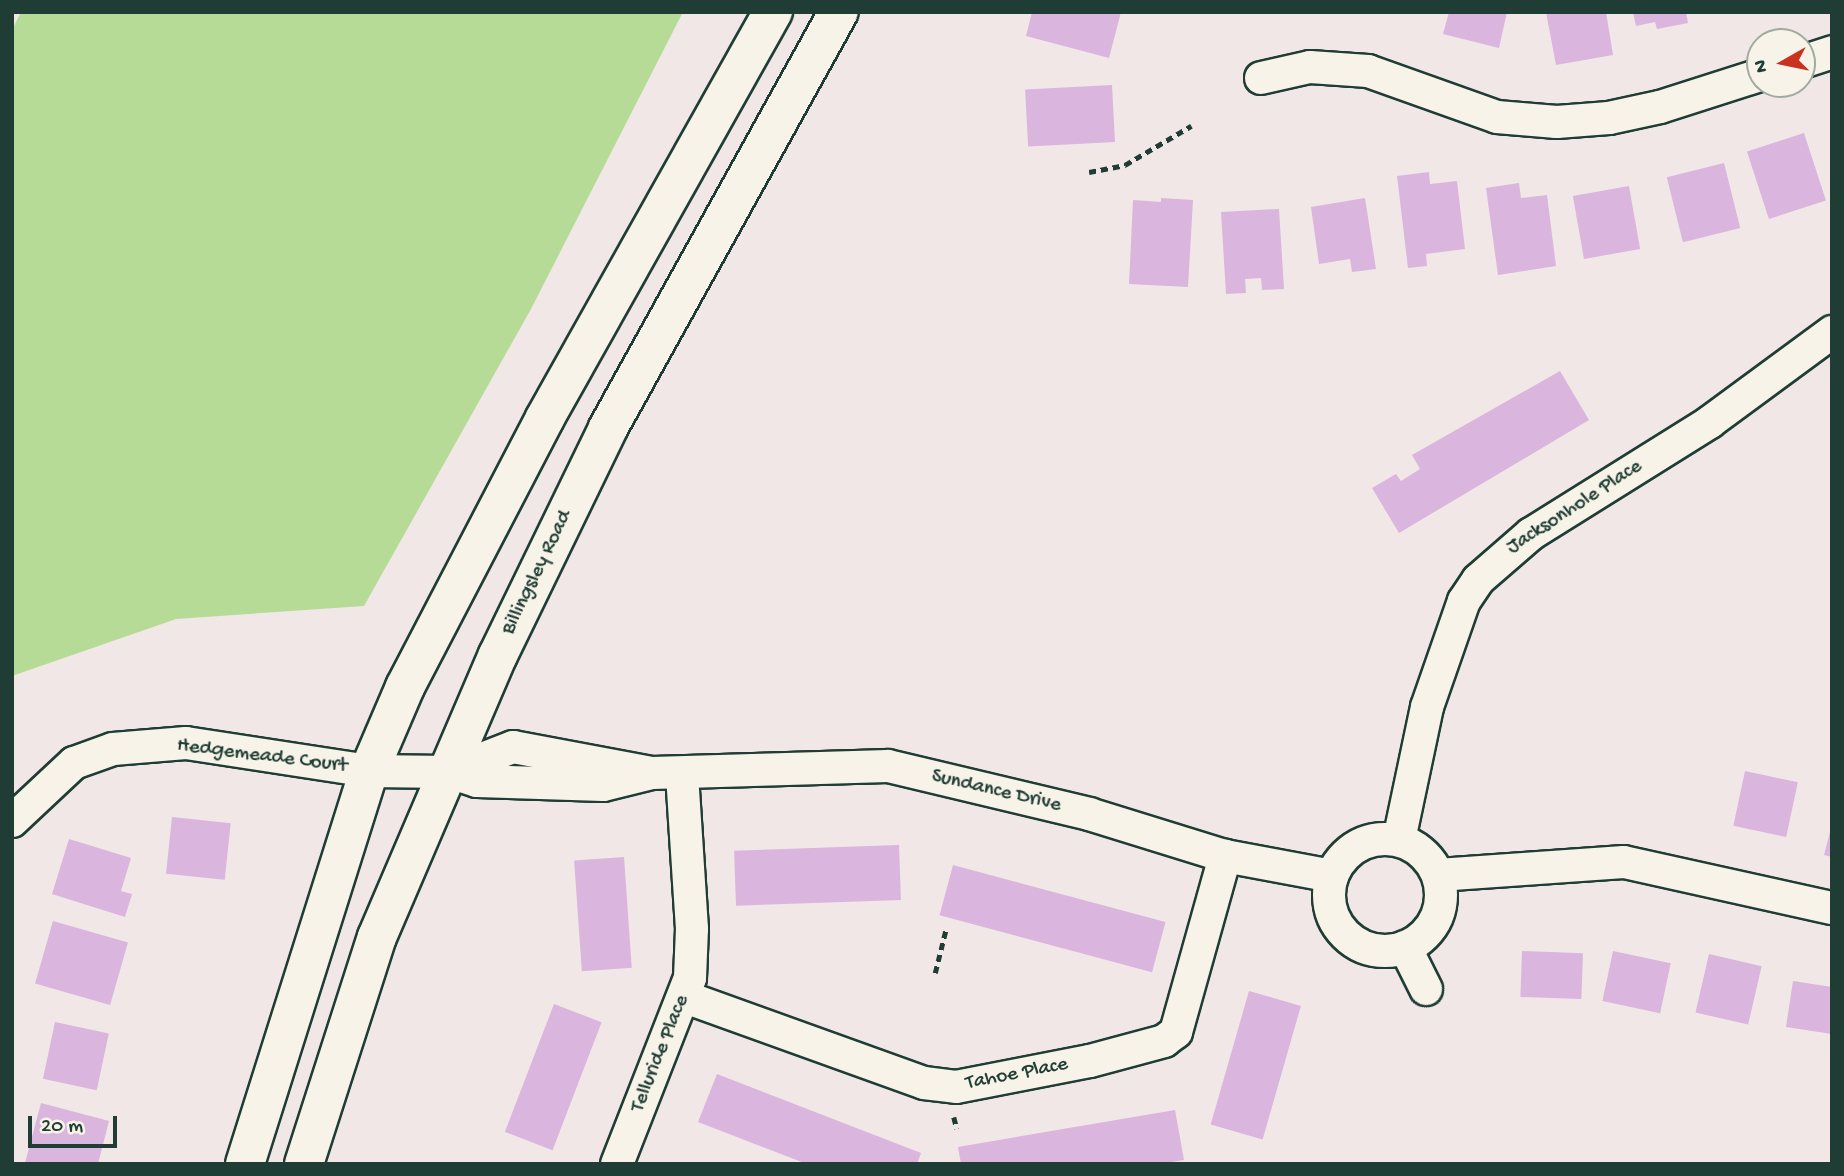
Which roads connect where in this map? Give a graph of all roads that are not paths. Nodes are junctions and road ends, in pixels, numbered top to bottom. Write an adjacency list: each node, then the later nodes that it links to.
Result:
1 (773, 12): 6 (main road)
2 (839, 12): 7 (main road, Billingsley Road)
3 (1261, 78): 4 (street)
4 (1746, 80)
5 (1832, 332): 10 (street, Jacksonhole Place)
6 (369, 771): 7 (street, Sundance Drive); 9 (street, Hedgemeade Court); 18 (main road)
7 (449, 772): 8 (street, Sundance Drive); 19 (main road, Billingsley Road)
8 (667, 773): 11 (street, Sundance Drive); 17 (street, Telluride Place)
9 (12, 821)
10 (1399, 840): 12 (street); 13 (street)
11 (1225, 856): 13 (street, Sundance Drive); 17 (street, Tahoe Place)
12 (1438, 875): 14 (street); 15 (street)
13 (1332, 876): 15 (street)
14 (1832, 908)
15 (1405, 947): 16 (street)
16 (1426, 989)
17 (685, 997): 20 (street, Telluride Place)
18 (245, 1164)
19 (304, 1164)
20 (617, 1164)

